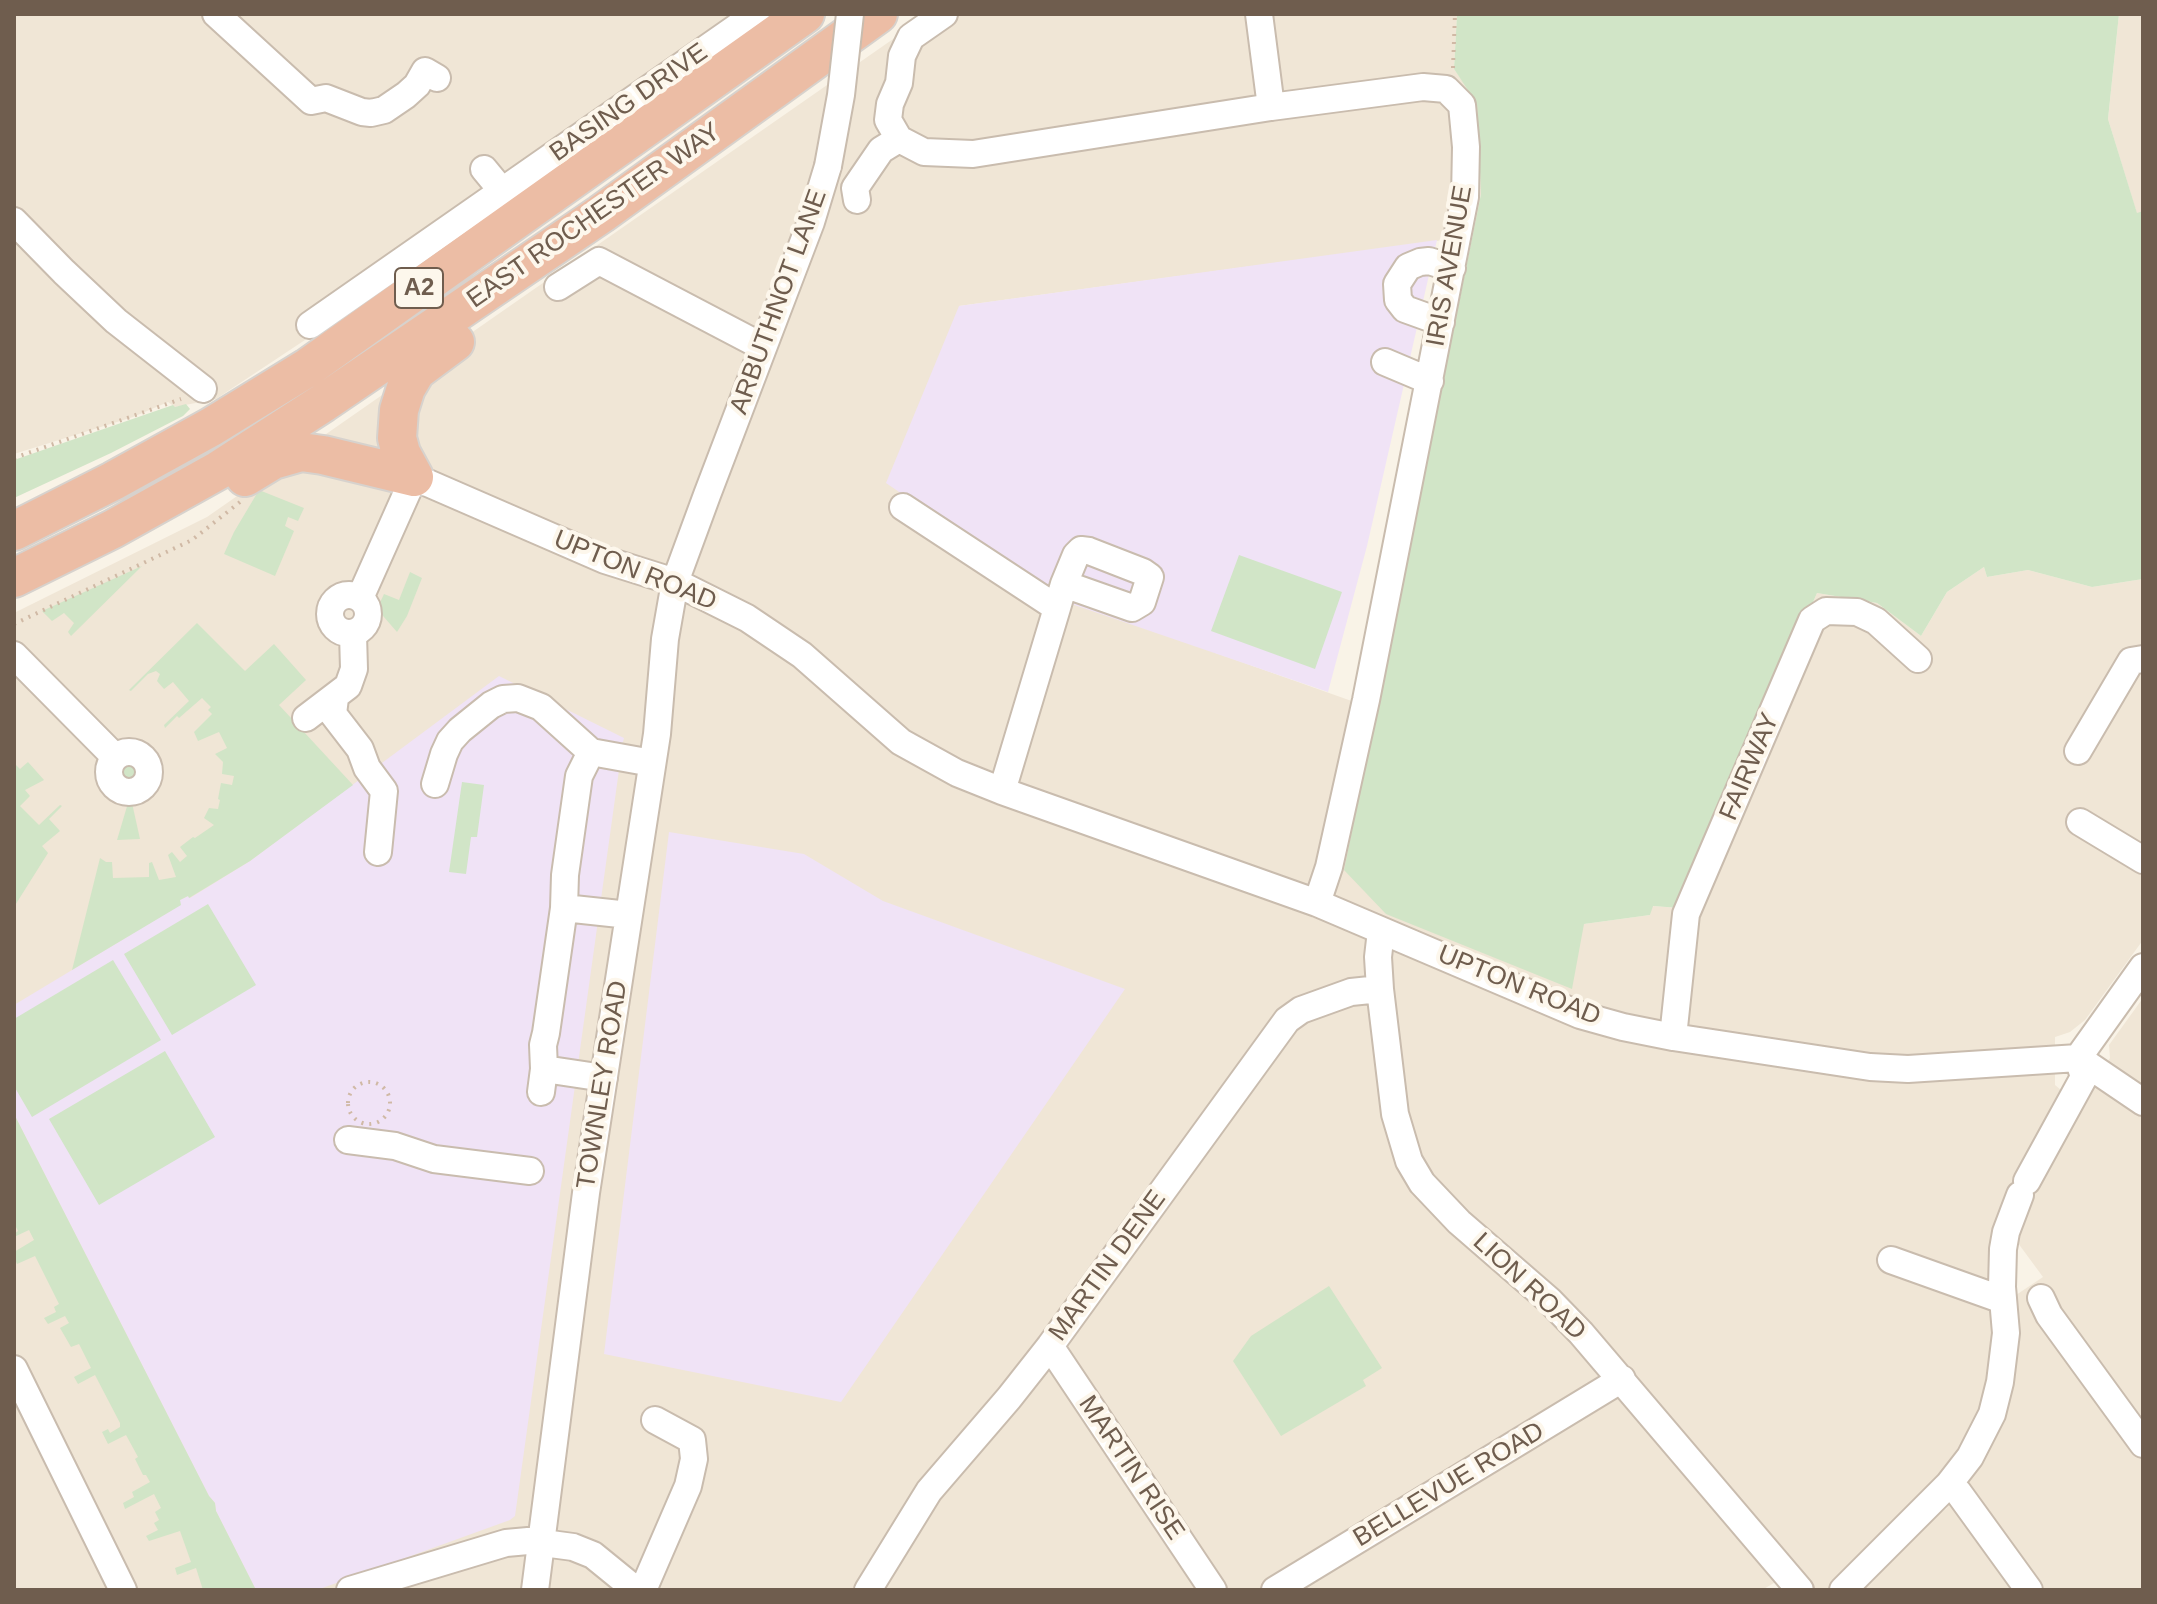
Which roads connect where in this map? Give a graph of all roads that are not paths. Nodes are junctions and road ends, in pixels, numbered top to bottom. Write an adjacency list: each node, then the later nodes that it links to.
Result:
1 (216, 14): 8 (street)
2 (756, 14): 12 (street, BASING DRIVE)
3 (805, 14): 26 (highway, EAST ROCHESTER WAY / A2)
4 (850, 14): 20 (street, ARBUTHNOT LANE, bridge)
5 (878, 14): 14 (highway, EAST ROCHESTER WAY / A2)
6 (944, 14): 10 (street)
7 (1259, 14): 9 (street)
8 (425, 71)
9 (1271, 107): 10 (street); 16 (street, IRIS AVENUE)
10 (899, 139): 13 (street)
11 (484, 169): 12 (street)
12 (503, 192): 19 (street, BASING DRIVE)
13 (857, 200)
14 (601, 214): 24 (highway, A2); 27 (highway, EAST ROCHESTER WAY / A2)
15 (14, 221): 23 (street)
16 (1452, 268): 18 (street, IRIS AVENUE); 18 (street)
17 (558, 287): 20 (street)
18 (1441, 322): 22 (street, IRIS AVENUE)
19 (310, 325)
20 (763, 347): 28 (street, ARBUTHNOT LANE)
21 (1385, 362): 22 (street)
22 (1430, 381): 44 (street, IRIS AVENUE)
23 (203, 389)
24 (414, 477): 28 (street, UPTON ROAD); 29 (highway); 33 (street)
25 (903, 507): 40 (street)
26 (14, 531)
27 (14, 578)
28 (675, 582): 38 (street, TOWNLEY ROAD); 40 (street, UPTON ROAD)
29 (14, 601)
30 (14, 655): 37 (street)
31 (1918, 659): 50 (street, FAIRWAY)
32 (2143, 659): 35 (street)
33 (335, 698): 34 (street); 42 (street)
34 (306, 718)
35 (2078, 751)
36 (591, 752): 38 (street); 39 (street); 45 (street)
37 (115, 757)
38 (652, 763): 46 (street, TOWNLEY ROAD)
39 (435, 784)
40 (1002, 791): 44 (street, UPTON ROAD)
41 (2080, 822): 43 (street)
42 (378, 852)
43 (2143, 860)
44 (1317, 903): 47 (street, UPTON ROAD)
45 (564, 908): 46 (street); 52 (street)
46 (629, 915): 52 (street, TOWNLEY ROAD)
47 (1381, 931): 49 (street, LION ROAD); 50 (street, UPTON ROAD)
48 (2143, 967): 51 (street)
49 (1380, 989): 58 (street, MARTIN DENE); 60 (street, LION ROAD)
50 (1673, 1037): 51 (street, UPTON ROAD)
51 (2078, 1058): 53 (street); 57 (street)
52 (604, 1078): 64 (street, TOWNLEY ROAD)
53 (2143, 1102)
54 (348, 1140): 55 (street)
55 (530, 1171)
56 (1891, 1260): 57 (street)
57 (2022, 1294): 62 (street); 63 (street)
58 (1050, 1346): 71 (street, MARTIN DENE); 72 (street, MARTIN RISE)
59 (14, 1369): 66 (street)
60 (1622, 1379): 65 (street, LION ROAD); 73 (street, BELLEVUE ROAD)
61 (655, 1420): 70 (street)
62 (2143, 1444)
63 (1949, 1484): 74 (street); 75 (street)
64 (541, 1541): 67 (street); 68 (street, TOWNLEY ROAD); 69 (street)
65 (1793, 1588)
66 (123, 1590)
67 (350, 1590)
68 (535, 1590)
69 (636, 1590)
70 (643, 1590)
71 (868, 1590)
72 (1213, 1590)
73 (1275, 1590)
74 (1843, 1590)
75 (2029, 1590)

